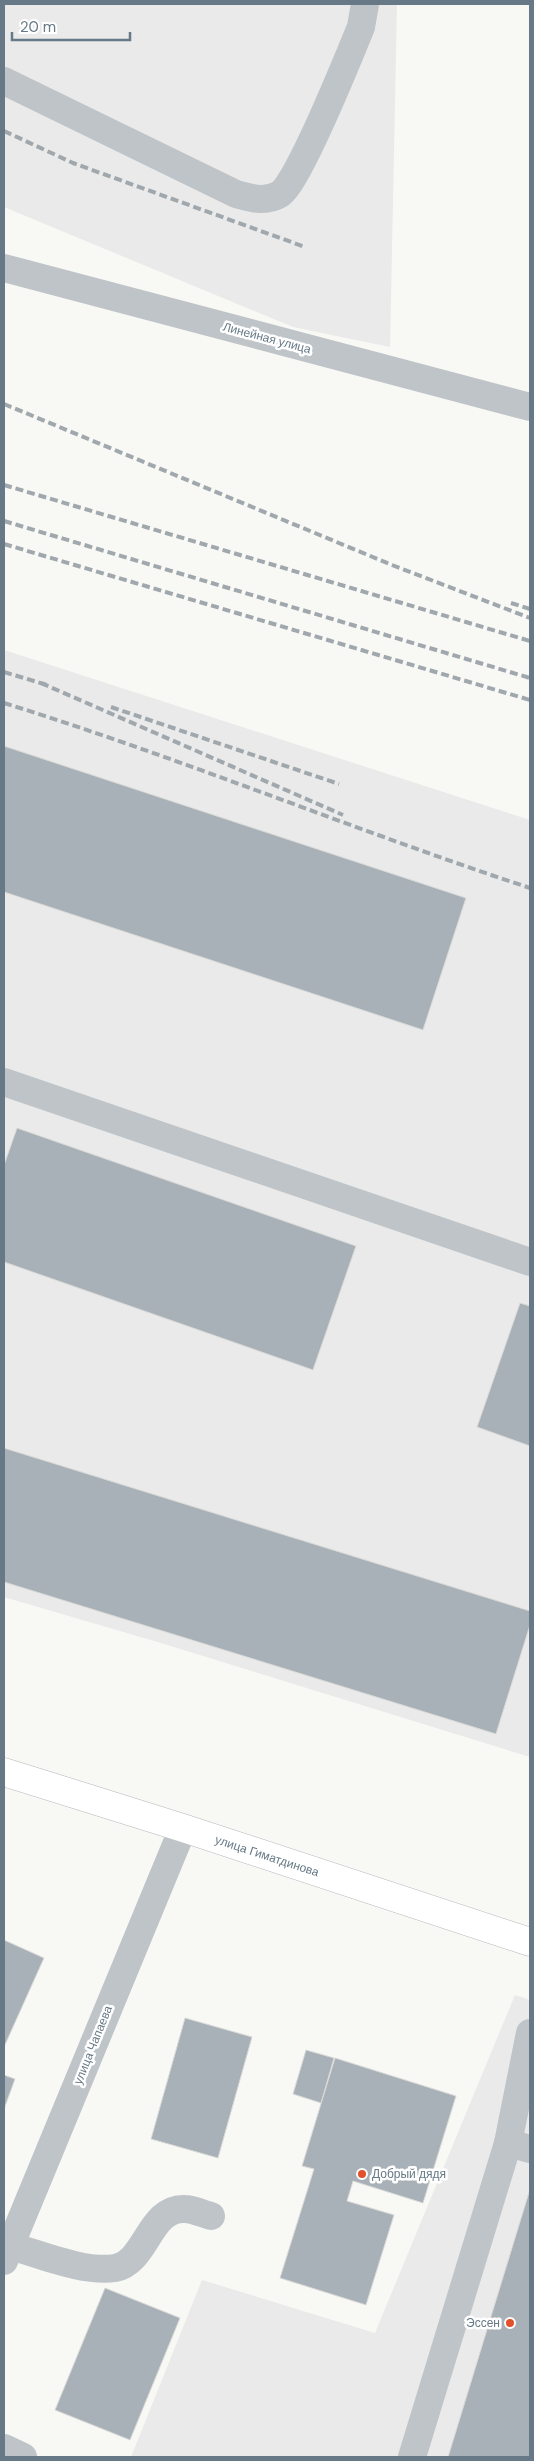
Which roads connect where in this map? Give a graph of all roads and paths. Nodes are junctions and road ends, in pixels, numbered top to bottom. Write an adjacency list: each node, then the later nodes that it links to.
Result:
1 (365, 4): 2 (street)
2 (4, 81)
3 (4, 268): 4 (street, Линейная улица)
4 (530, 407)
5 (4, 1082): 6 (street)
6 (530, 1262)
7 (4, 1772): 8 (main road, улица Гиматдинова)
8 (183, 1828): 9 (main road, улица Гиматдинова); 14 (street, улица Чапаева)
9 (530, 1942)
10 (530, 2033): 11 (street)
11 (527, 2069): 12 (street)
12 (519, 2146): 17 (street)
13 (211, 2216): 14 (street)
14 (7, 2253)
15 (4, 2448): 16 (street)
16 (23, 2457)
17 (412, 2457)

